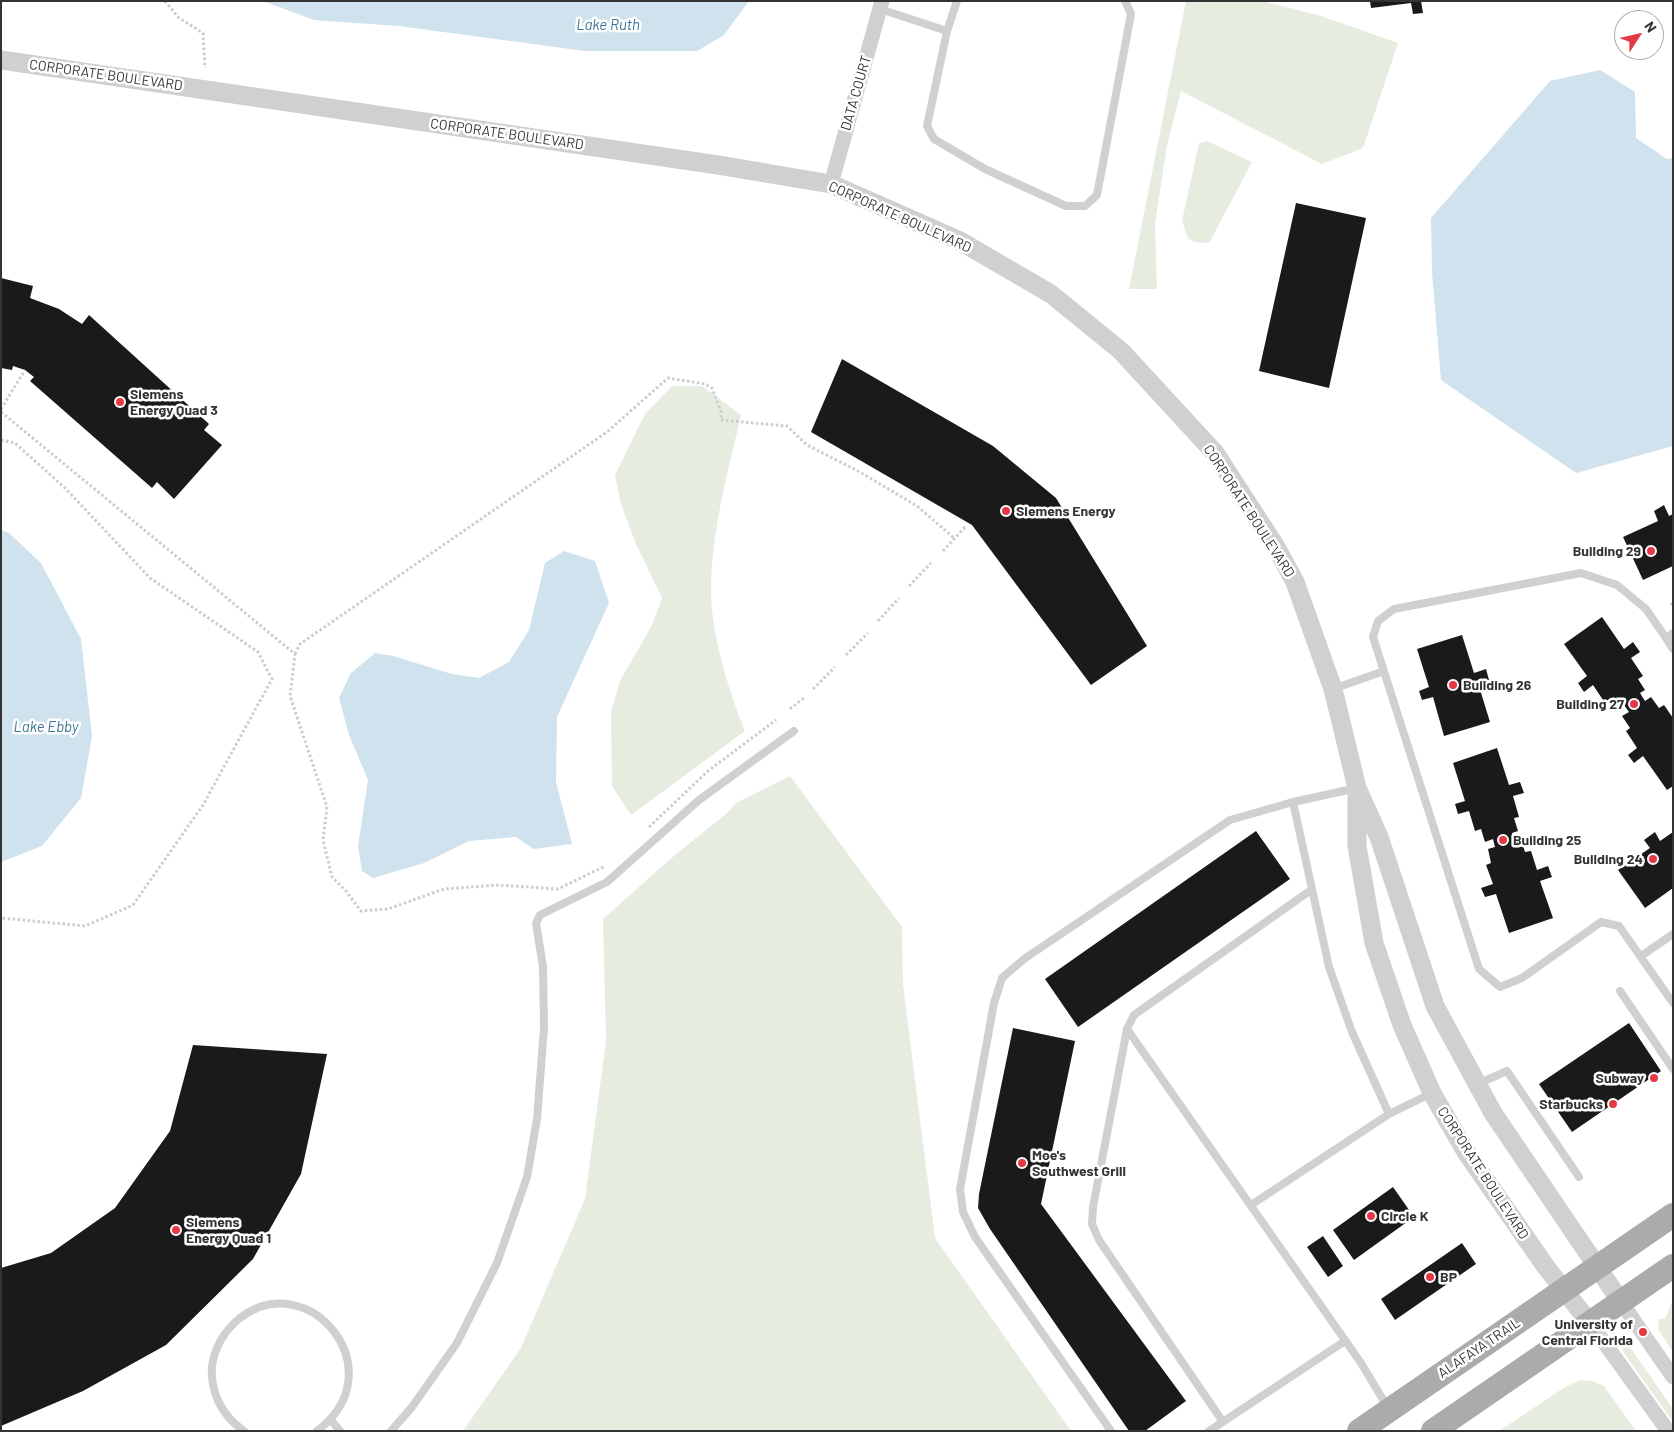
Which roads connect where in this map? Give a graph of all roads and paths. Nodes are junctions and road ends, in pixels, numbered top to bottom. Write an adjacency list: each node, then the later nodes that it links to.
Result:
1 (165, 1): 7 (path)
2 (957, 1): 5 (lane)
3 (1125, 1): 5 (lane)
4 (881, 5): 5 (lane); 8 (street, DATA COURT)
5 (947, 31)
6 (1, 60): 8 (street, CORPORATE BOULEVARD)
7 (205, 68)
8 (831, 184): 28 (street, CORPORATE BOULEVARD)
9 (25, 370): 10 (path)
10 (1, 411): 23 (path)
11 (1, 440): 38 (path)
12 (965, 527): 13 (path)
13 (954, 538): 14 (path); 23 (path)
14 (943, 551)
15 (931, 563): 16 (path)
16 (909, 586)
17 (899, 598): 18 (path)
18 (878, 621)
19 (868, 633): 24 (path)
20 (1673, 634): 21 (lane)
21 (1666, 638): 22 (lane); 26 (lane)
22 (1673, 648)
23 (295, 654): 36 (path)
24 (846, 655)
25 (835, 667): 27 (path)
26 (1384, 671): 28 (lane); 40 (lane)
27 (813, 689)
28 (1333, 689): 33 (street, CORPORATE BOULEVARD)
29 (805, 697): 30 (path)
30 (790, 709)
31 (776, 720): 35 (path)
32 (794, 731): 64 (lane)
33 (1357, 788): 34 (lane); 45 (street, CORPORATE BOULEVARD); 46 (street, CORPORATE BOULEVARD)
34 (1293, 802): 37 (lane); 65 (lane)
35 (646, 829)
36 (610, 861)
37 (1311, 890): 43 (lane); 47 (lane)
38 (1, 918)
39 (1673, 934): 40 (lane)
40 (1641, 956): 42 (lane)
41 (1620, 991): 44 (lane)
42 (1672, 999)
43 (1127, 1029): 49 (lane); 60 (lane)
44 (1673, 1068)
45 (1476, 1085): 48 (lane); 52 (street, CORPORATE BOULEVARD)
46 (1432, 1094): 47 (lane); 53 (street, CORPORATE BOULEVARD)
47 (1389, 1114): 49 (lane)
48 (1579, 1177)
49 (1251, 1205): 56 (lane)
50 (1673, 1215): 52 (main road, ALAFAYA TRAIL)
51 (1673, 1266): 54 (main road)
52 (1597, 1267): 53 (main road, ALAFAYA TRAIL); 54 (street, CORPORATE BOULEVARD)
53 (1564, 1290): 55 (street, CORPORATE BOULEVARD); 58 (main road, ALAFAYA TRAIL)
54 (1620, 1302): 55 (main road); 57 (street)
55 (1590, 1323): 68 (main road); 69 (street)
56 (1345, 1341): 58 (lane); 60 (lane)
57 (1673, 1377)
58 (1390, 1410): 67 (main road, ALAFAYA TRAIL)
59 (331, 1420): 61 (lane); 62 (lane); 63 (lane)
60 (1223, 1422): 66 (lane)
61 (244, 1431)
62 (317, 1431)
63 (340, 1431)
64 (391, 1431)
65 (1111, 1431)
66 (1210, 1431)
67 (1359, 1431)
68 (1433, 1431)
69 (1668, 1431)

